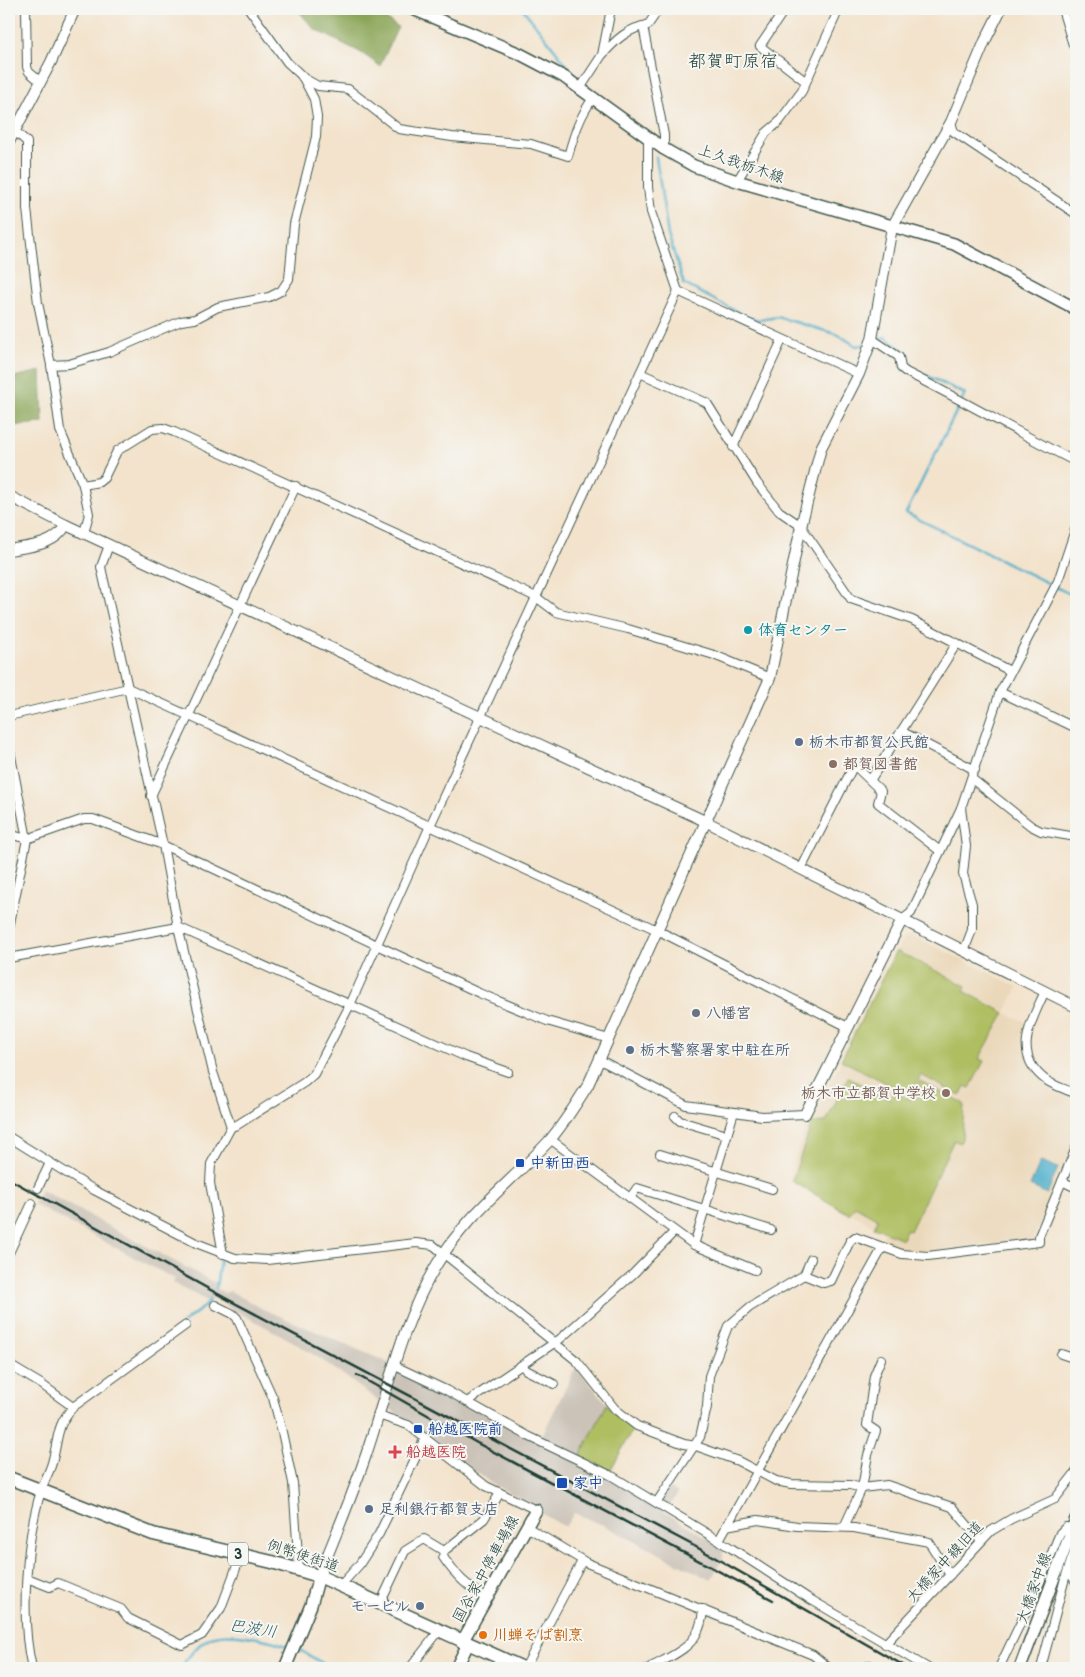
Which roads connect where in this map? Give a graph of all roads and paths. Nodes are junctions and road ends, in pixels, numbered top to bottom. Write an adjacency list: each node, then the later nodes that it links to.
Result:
1 (26, 9): 16 (street)
2 (75, 9): 16 (street)
3 (249, 9): 14 (street)
4 (414, 9): 17 (main road, 上久我栃木線)
5 (611, 9): 13 (street)
6 (659, 9): 11 (street)
7 (785, 9): 15 (street)
8 (839, 9): 15 (street)
9 (1001, 9): 19 (street)
10 (1062, 9): 12 (street)
11 (643, 26): 13 (street); 23 (street)
12 (1076, 47)
13 (602, 55): 17 (street)
14 (302, 76): 18 (street); 31 (street)
15 (805, 81): 24 (street)
16 (41, 82): 20 (street)
17 (581, 87): 18 (main road, 上久我栃木線)
18 (594, 97): 21 (main road, 上久我栃木線)
19 (951, 122): 25 (street); 26 (street)
20 (15, 131): 22 (street); 31 (street)
21 (648, 137): 23 (main road, 上久我栃木線); 27 (street)
22 (9, 142)
23 (664, 149): 24 (main road, 上久我栃木線)
24 (736, 181): 26 (main road, 上久我栃木線)
25 (1076, 214)
26 (892, 227): 28 (main road, 上久我栃木線); 29 (street)
27 (678, 292): 30 (street); 32 (street)
28 (1076, 309)
29 (872, 339): 33 (street); 35 (street)
30 (782, 340): 33 (street); 34 (street)
31 (52, 365): 36 (street)
32 (640, 373): 34 (street); 45 (street)
33 (859, 374): 40 (street)
34 (733, 447): 40 (street)
35 (1076, 462)
36 (83, 485): 37 (street); 42 (street)
37 (296, 486): 45 (street); 46 (street)
38 (9, 496): 39 (street)
39 (66, 525): 42 (street); 44 (street)
40 (801, 526): 47 (street); 49 (street)
41 (1076, 527): 48 (street)
42 (84, 533): 43 (street)
43 (108, 545): 46 (street); 50 (street)
44 (9, 550)
45 (536, 597): 49 (street); 54 (street)
46 (240, 606): 53 (street); 54 (street)
47 (957, 643): 48 (street); 56 (street)
48 (1010, 671): 51 (street)
49 (770, 678): 63 (street)
50 (128, 688): 52 (street); 53 (street); 61 (street)
51 (1000, 692): 55 (street); 58 (street)
52 (9, 716)
53 (190, 716): 61 (street); 64 (street)
54 (481, 717): 63 (street); 64 (street)
55 (1076, 728)
56 (901, 731): 58 (street); 59 (street)
57 (9, 746): 67 (street)
58 (974, 770): 60 (street)
59 (871, 779): 69 (street); 70 (street)
60 (972, 779): 62 (street); 66 (street)
61 (151, 796): 68 (street)
62 (961, 808): 69 (street); 76 (street)
63 (707, 822): 70 (street); 74 (street)
64 (429, 828): 74 (street); 75 (street)
65 (9, 834): 67 (street)
66 (1076, 837)
67 (27, 838): 68 (street); 73 (street)
68 (163, 845): 72 (street); 75 (street)
69 (940, 851): 71 (street)
70 (801, 869): 71 (street)
71 (902, 920): 76 (street); 81 (street)
72 (178, 927): 77 (street); 79 (street); 89 (street)
73 (9, 928)
74 (657, 930): 81 (street); 82 (street)
75 (378, 946): 79 (street); 82 (street)
76 (964, 951): 78 (street)
77 (9, 958)
78 (1045, 991): 80 (street); 85 (street)
79 (350, 1005): 84 (street); 89 (street)
80 (1076, 1007)
81 (848, 1027): 87 (street)
82 (609, 1038): 83 (street)
83 (600, 1060): 86 (street); 92 (street)
84 (508, 1072)
85 (1076, 1094)
86 (734, 1112): 87 (street); 90 (street)
87 (805, 1114)
88 (675, 1116): 90 (street)
89 (231, 1127): 110 (street)
90 (727, 1136): 96 (street)
91 (9, 1138): 95 (street)
92 (550, 1139): 101 (street); 109 (street)
93 (1076, 1148): 97 (street)
94 (660, 1154): 96 (street)
95 (50, 1163): 98 (street); 110 (street)
96 (717, 1171): 100 (street); 103 (street)
97 (1062, 1181): 99 (street); 107 (street)
98 (38, 1188)
99 (1076, 1188)
100 (772, 1189)
101 (630, 1198): 103 (street); 105 (street)
102 (32, 1203): 108 (street)
103 (705, 1210): 104 (street); 106 (street)
104 (772, 1230)
105 (674, 1232): 106 (street); 116 (street)
106 (694, 1245): 112 (street)
107 (883, 1247): 113 (street); 129 (street)
108 (9, 1253)
109 (444, 1253): 110 (street); 116 (street); 121 (street)
110 (222, 1254)
111 (811, 1259): 113 (street)
112 (755, 1270)
113 (804, 1276): 128 (street)
114 (215, 1305): 147 (street)
115 (186, 1325): 125 (street)
116 (554, 1344): 122 (street); 128 (street)
117 (1061, 1354): 119 (street)
118 (882, 1359): 132 (street)
119 (1076, 1359)
120 (9, 1365): 125 (street)
121 (394, 1365): 124 (street); 126 (street)
122 (522, 1365): 123 (street); 124 (street)
123 (554, 1384)
124 (467, 1402): 135 (street)
125 (73, 1407): 133 (street)
126 (378, 1415): 127 (street); 150 (street)
127 (425, 1438): 134 (street); 153 (street)
128 (696, 1446): 129 (street); 135 (street)
129 (758, 1470): 132 (street); 138 (street)
130 (1076, 1472): 142 (street, 大橋家中線旧道)
131 (9, 1478): 133 (main road, 例幣使街道 / 3)
132 (862, 1488): 140 (street); 142 (street)
133 (40, 1491): 145 (main road, 例幣使街道 / 3); 151 (street)
134 (500, 1493): 136 (street); 144 (street)
135 (657, 1502): 141 (street)
136 (536, 1510): 139 (main road, 国谷家中停車場線)
137 (1075, 1525): 170 (street); 171 (main road, 大橋家中線)
138 (726, 1526): 140 (street); 141 (street)
139 (527, 1527): 146 (street); 154 (main road, 国谷家中停車場線)
140 (844, 1527): 149 (street)
141 (719, 1540): 159 (street)
142 (981, 1541): 149 (street, 大橋家中線旧道)
143 (1076, 1548): 148 (street)
144 (444, 1551): 154 (street); 155 (street)
145 (241, 1555): 147 (main road, 例幣使街道 / 3); 151 (street)
146 (582, 1561): 156 (street); 160 (street)
147 (300, 1570): 150 (main road, 例幣使街道 / 3)
148 (1068, 1570): 152 (street); 172 (street)
149 (950, 1575): 159 (street, 大橋家中線旧道)
150 (319, 1576): 153 (main road, 例幣使街道 / 3); 162 (main road)
151 (27, 1578): 161 (street)
152 (1076, 1582)
153 (341, 1585): 155 (main road, 例幣使街道 / 3)
154 (487, 1598): 158 (main road, 国谷家中停車場線)
155 (380, 1604): 157 (main road, 例幣使街道 / 3)
156 (703, 1609): 165 (street); 166 (street)
157 (439, 1631): 158 (main road, 例幣使街道 / 3); 163 (street)
158 (465, 1643): 160 (main road, 例幣使街道 / 3); 164 (main road, 国谷家中停車場線)
159 (885, 1644): 169 (street)
160 (517, 1667)
161 (32, 1668)
162 (285, 1668)
163 (410, 1668)
164 (456, 1668)
165 (649, 1668)
166 (829, 1668)
167 (864, 1668): 168 (street)
168 (877, 1668)
169 (928, 1668)
170 (999, 1668)
171 (1020, 1668)
172 (1040, 1668)

